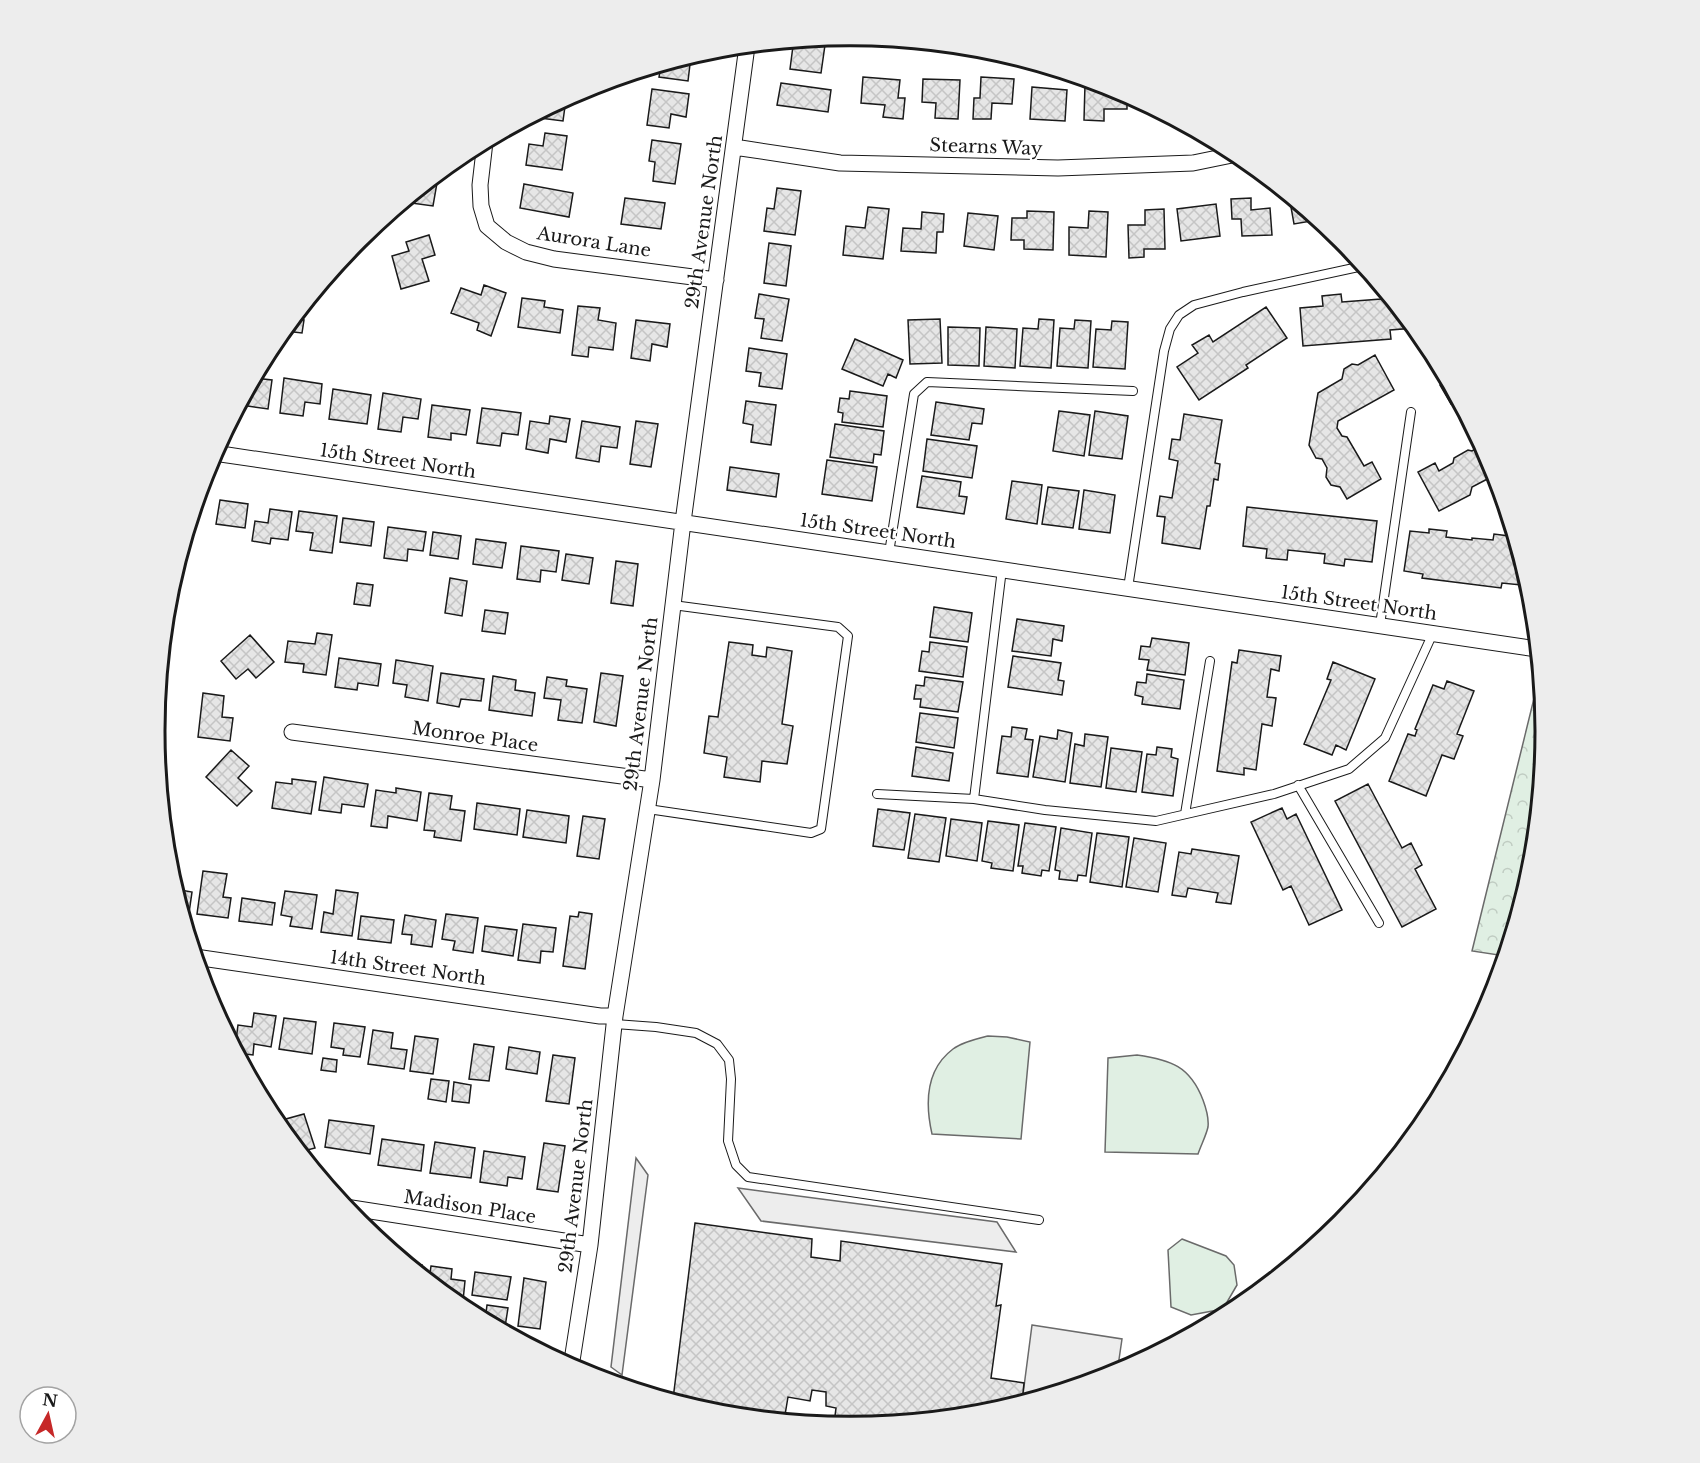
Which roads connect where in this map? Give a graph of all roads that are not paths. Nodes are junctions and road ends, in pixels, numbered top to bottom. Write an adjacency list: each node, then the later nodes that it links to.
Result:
1 (746, 55): 2 (street, 29th Avenue North)
2 (734, 147): 4 (street, Stearns Way); 6 (street, 29th Avenue North)
3 (484, 153): 6 (street, Aurora Lane)
4 (1223, 157)
5 (1354, 268): 13 (lane)
6 (716, 280): 10 (street, 29th Avenue North)
7 (1133, 391): 11 (lane)
8 (1411, 412): 15 (lane)
9 (224, 454): 10 (street, 15th Street North)
10 (683, 522): 11 (street, 15th Street North); 14 (street, 29th Avenue North)
11 (889, 553): 12 (street, 15th Street North)
12 (1002, 569): 13 (street, 15th Street North); 23 (lane)
13 (1128, 588): 15 (street, 15th Street North)
14 (673, 605): 20 (street, 29th Avenue North); 24 (lane)
15 (1380, 625): 16 (street, 15th Street North)
16 (1433, 633): 17 (street, 15th Street North); 21 (lane)
17 (1530, 648)
18 (1210, 661): 25 (lane)
19 (292, 732): 20 (street, Monroe Place)
20 (652, 780): 24 (street, 29th Avenue North)
21 (1298, 786): 25 (lane); 26 (lane)
22 (877, 794): 23 (lane)
23 (974, 799): 25 (lane)
24 (648, 809): 28 (street, 29th Avenue North)
25 (1185, 814)
26 (1379, 923)
27 (203, 958): 28 (street, 14th Street North)
28 (615, 1020): 30 (lane); 31 (street, 29th Avenue North)
29 (360, 1209): 31 (street, Madison Place)
30 (1039, 1220)
31 (590, 1245): 32 (street, 29th Avenue North)
32 (572, 1357)

